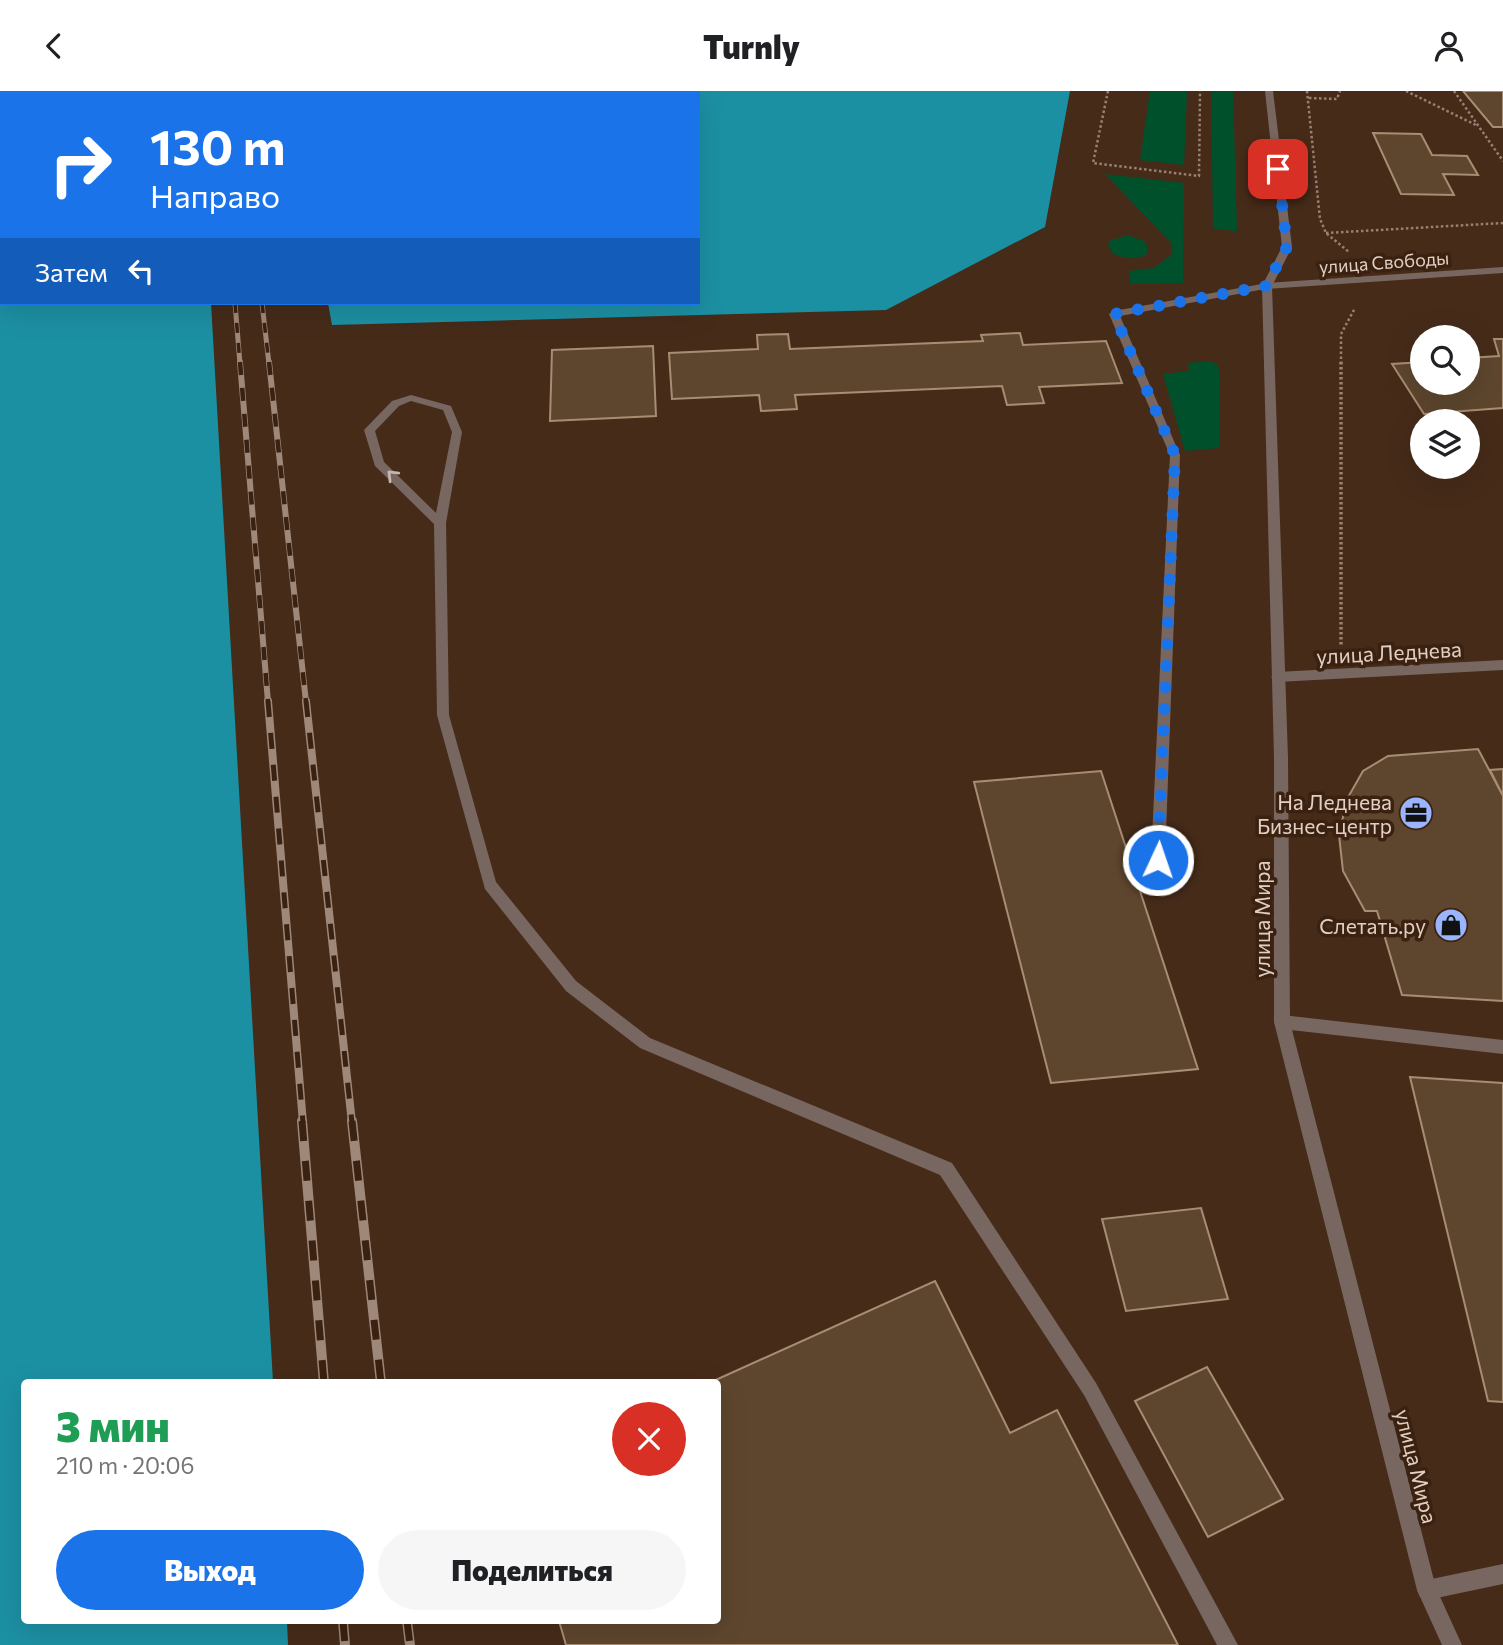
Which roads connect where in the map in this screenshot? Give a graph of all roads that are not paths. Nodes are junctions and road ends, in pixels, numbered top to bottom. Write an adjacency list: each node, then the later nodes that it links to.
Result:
1 (1269, 91): 3 (street, улица Мира)
2 (1503, 269): 3 (street, улица Свободы)
3 (1266, 286): 6 (street, улица Мира); 7 (street, улица Свободы)
4 (440, 523): 4 (street, one-way to 4); 12 (street)
5 (1503, 665): 6 (street, улица Леднева)
6 (1277, 677): 8 (street, улица Мира)
7 (1158, 860)
8 (1282, 1022): 9 (street); 11 (street, улица Мира)
9 (1503, 1047)
10 (1503, 1574): 11 (street)
11 (1427, 1590): 13 (street, улица Мира)
12 (1228, 1645)
13 (1452, 1645)

